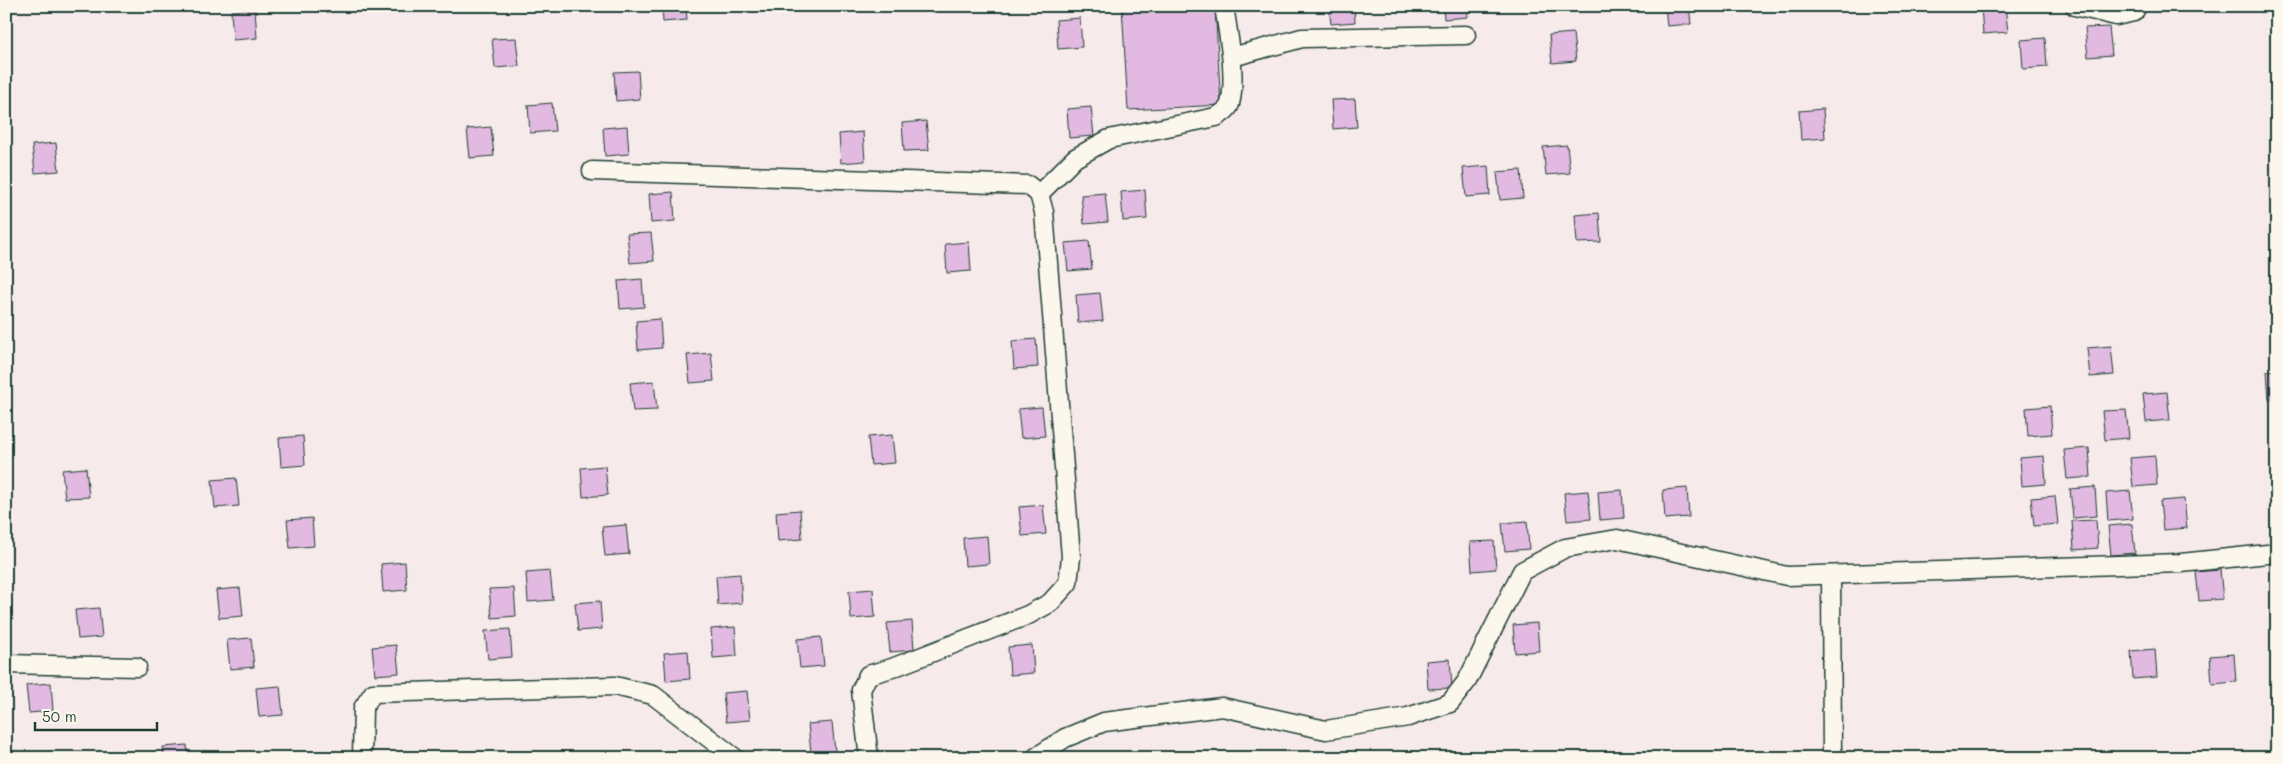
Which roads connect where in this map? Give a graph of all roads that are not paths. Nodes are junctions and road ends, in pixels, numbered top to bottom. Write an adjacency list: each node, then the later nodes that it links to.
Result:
1 (1224, 6): 5 (street)
2 (2075, 6): 3 (street)
3 (2137, 6)
4 (1466, 34): 5 (street)
5 (1232, 57): 7 (street)
6 (592, 171): 7 (street)
7 (1039, 194): 14 (street)
8 (2277, 553): 9 (street)
9 (1831, 575): 15 (street); 16 (street)
10 (6, 664): 11 (street)
11 (137, 667)
12 (362, 758): 13 (street)
13 (735, 758)
14 (869, 758)
15 (1035, 758)
16 (1832, 758)

